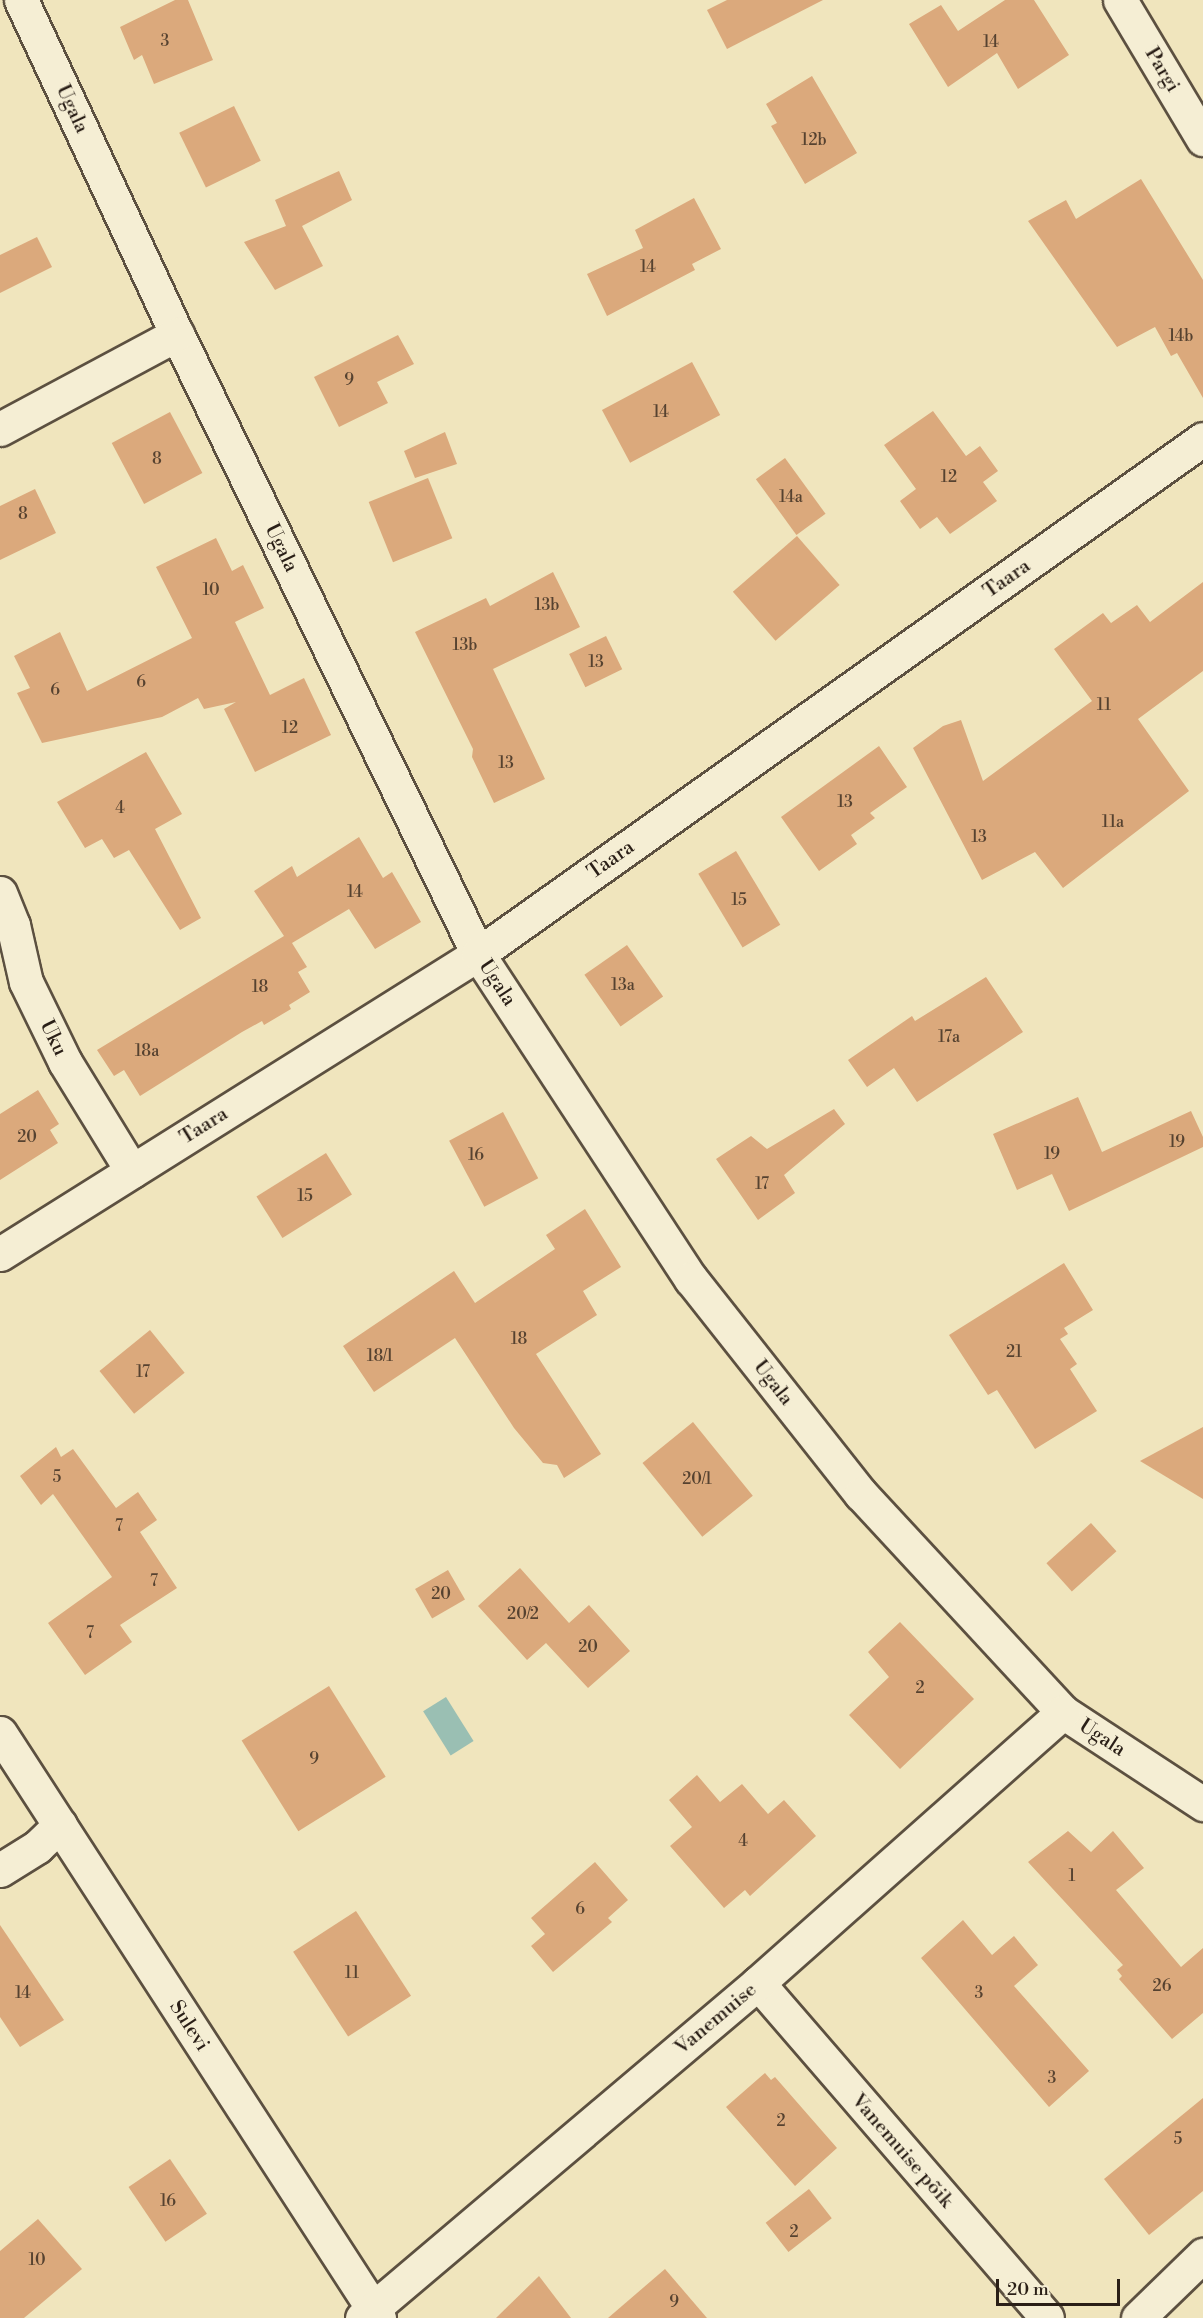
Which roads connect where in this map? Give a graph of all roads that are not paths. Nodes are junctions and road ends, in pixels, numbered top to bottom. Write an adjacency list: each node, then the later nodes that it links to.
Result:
1 (21, 0): 4 (street, Ugala)
2 (1120, 0): 3 (street, Pargi)
3 (1203, 139)
4 (177, 334): 5 (street); 8 (street, Ugala)
5 (0, 429)
6 (1203, 440): 8 (street, Taara)
7 (0, 893): 9 (street, Uku)
8 (478, 954): 9 (street, Taara); 11 (street, Ugala)
9 (132, 1171): 10 (street, Taara)
10 (0, 1254)
11 (1063, 1712): 13 (street, Ugala); 16 (street, Vanemuise)
12 (0, 1733): 14 (street, Sulevi)
13 (1203, 1804)
14 (60, 1825): 15 (street); 18 (street, Sulevi)
15 (0, 1870)
16 (758, 1983): 18 (street, Vanemuise); 19 (street, Vanemuise põik)
17 (1203, 2255): 20 (street)
18 (371, 2315)
19 (1047, 2318)
20 (1138, 2318)

